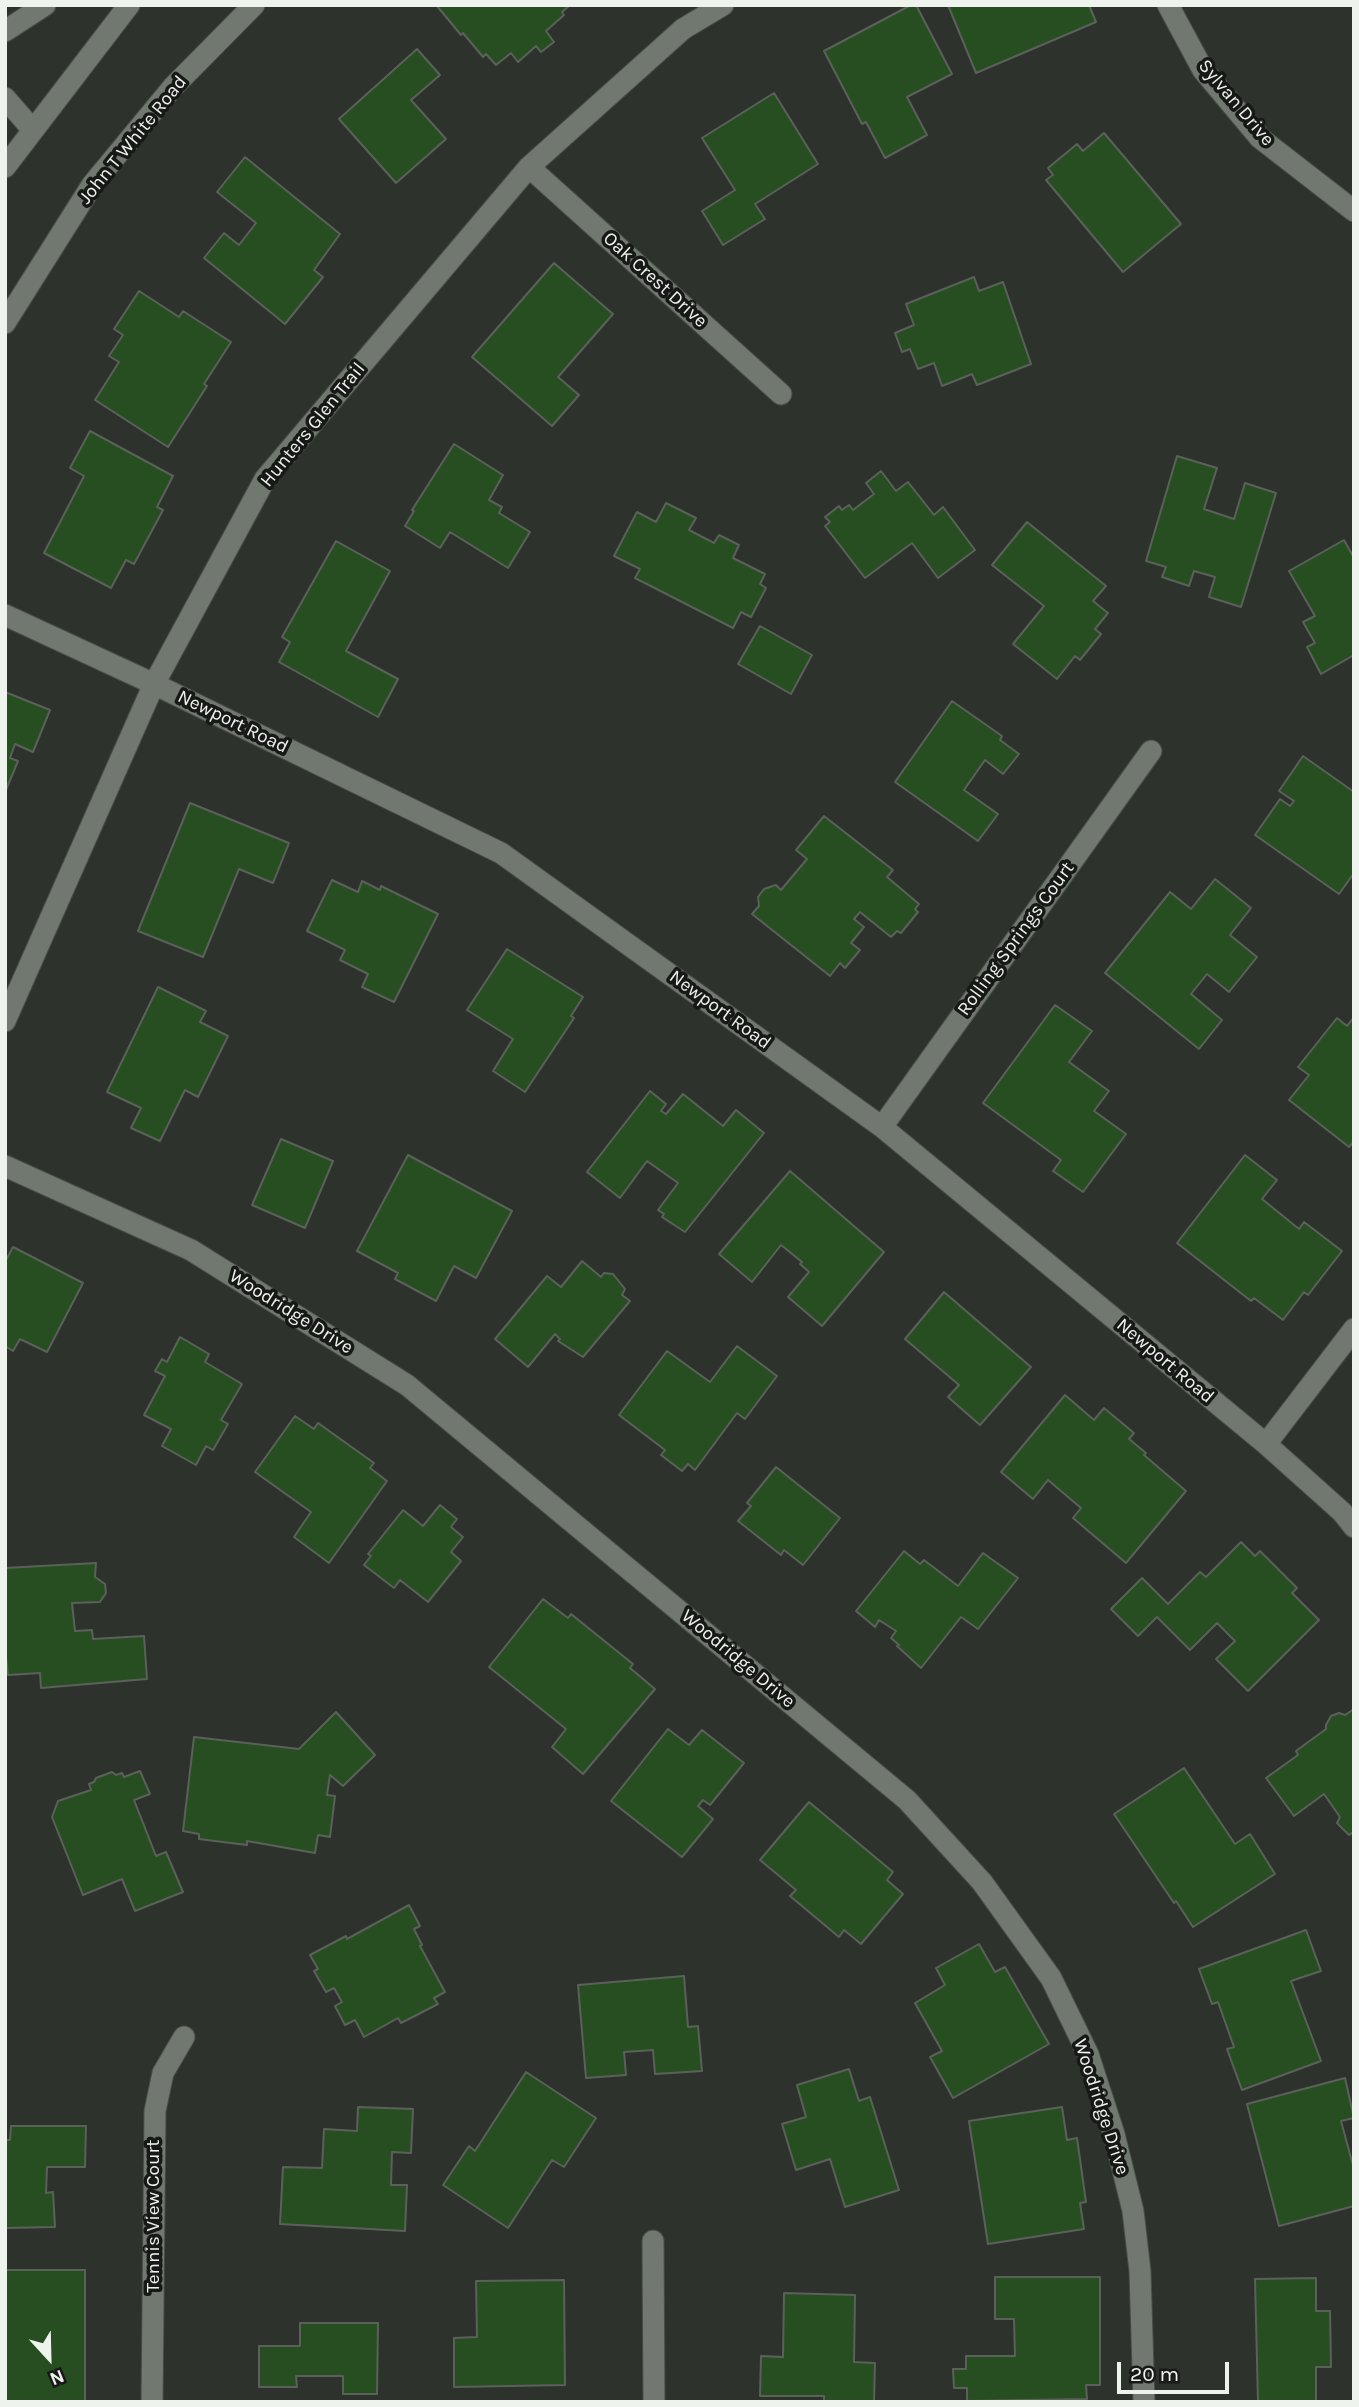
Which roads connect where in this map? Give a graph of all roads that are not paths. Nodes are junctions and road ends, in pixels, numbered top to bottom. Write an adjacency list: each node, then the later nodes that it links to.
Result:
1 (45, 5): 6 (street)
2 (129, 5): 8 (street)
3 (254, 5): 12 (street, John T White Road)
4 (723, 5): 10 (street, Hunters Glen Trail)
5 (1168, 5): 11 (street, Sylvan Drive)
6 (5, 31)
7 (5, 98): 8 (street)
8 (32, 129): 9 (street)
9 (5, 167)
10 (529, 167): 13 (street, Oak Crest Drive); 15 (street, Hunters Glen Trail)
11 (1354, 211)
12 (5, 323)
13 (781, 394)
14 (5, 615): 15 (street, Newport Road)
15 (154, 684): 17 (street, Hunters Glen Trail); 18 (street, Newport Road)
16 (1151, 751): 18 (street, Rolling Springs Court)
17 (5, 1021)
18 (882, 1127): 21 (street, Newport Road)
19 (5, 1166): 27 (street, Woodridge Drive)
20 (1354, 1329): 21 (street)
21 (1266, 1444): 22 (street, Newport Road)
22 (1354, 1527)
23 (184, 2037): 25 (street, Tennis View Court)
24 (653, 2241): 26 (street)
25 (152, 2402)
26 (654, 2402)
27 (1144, 2402)

